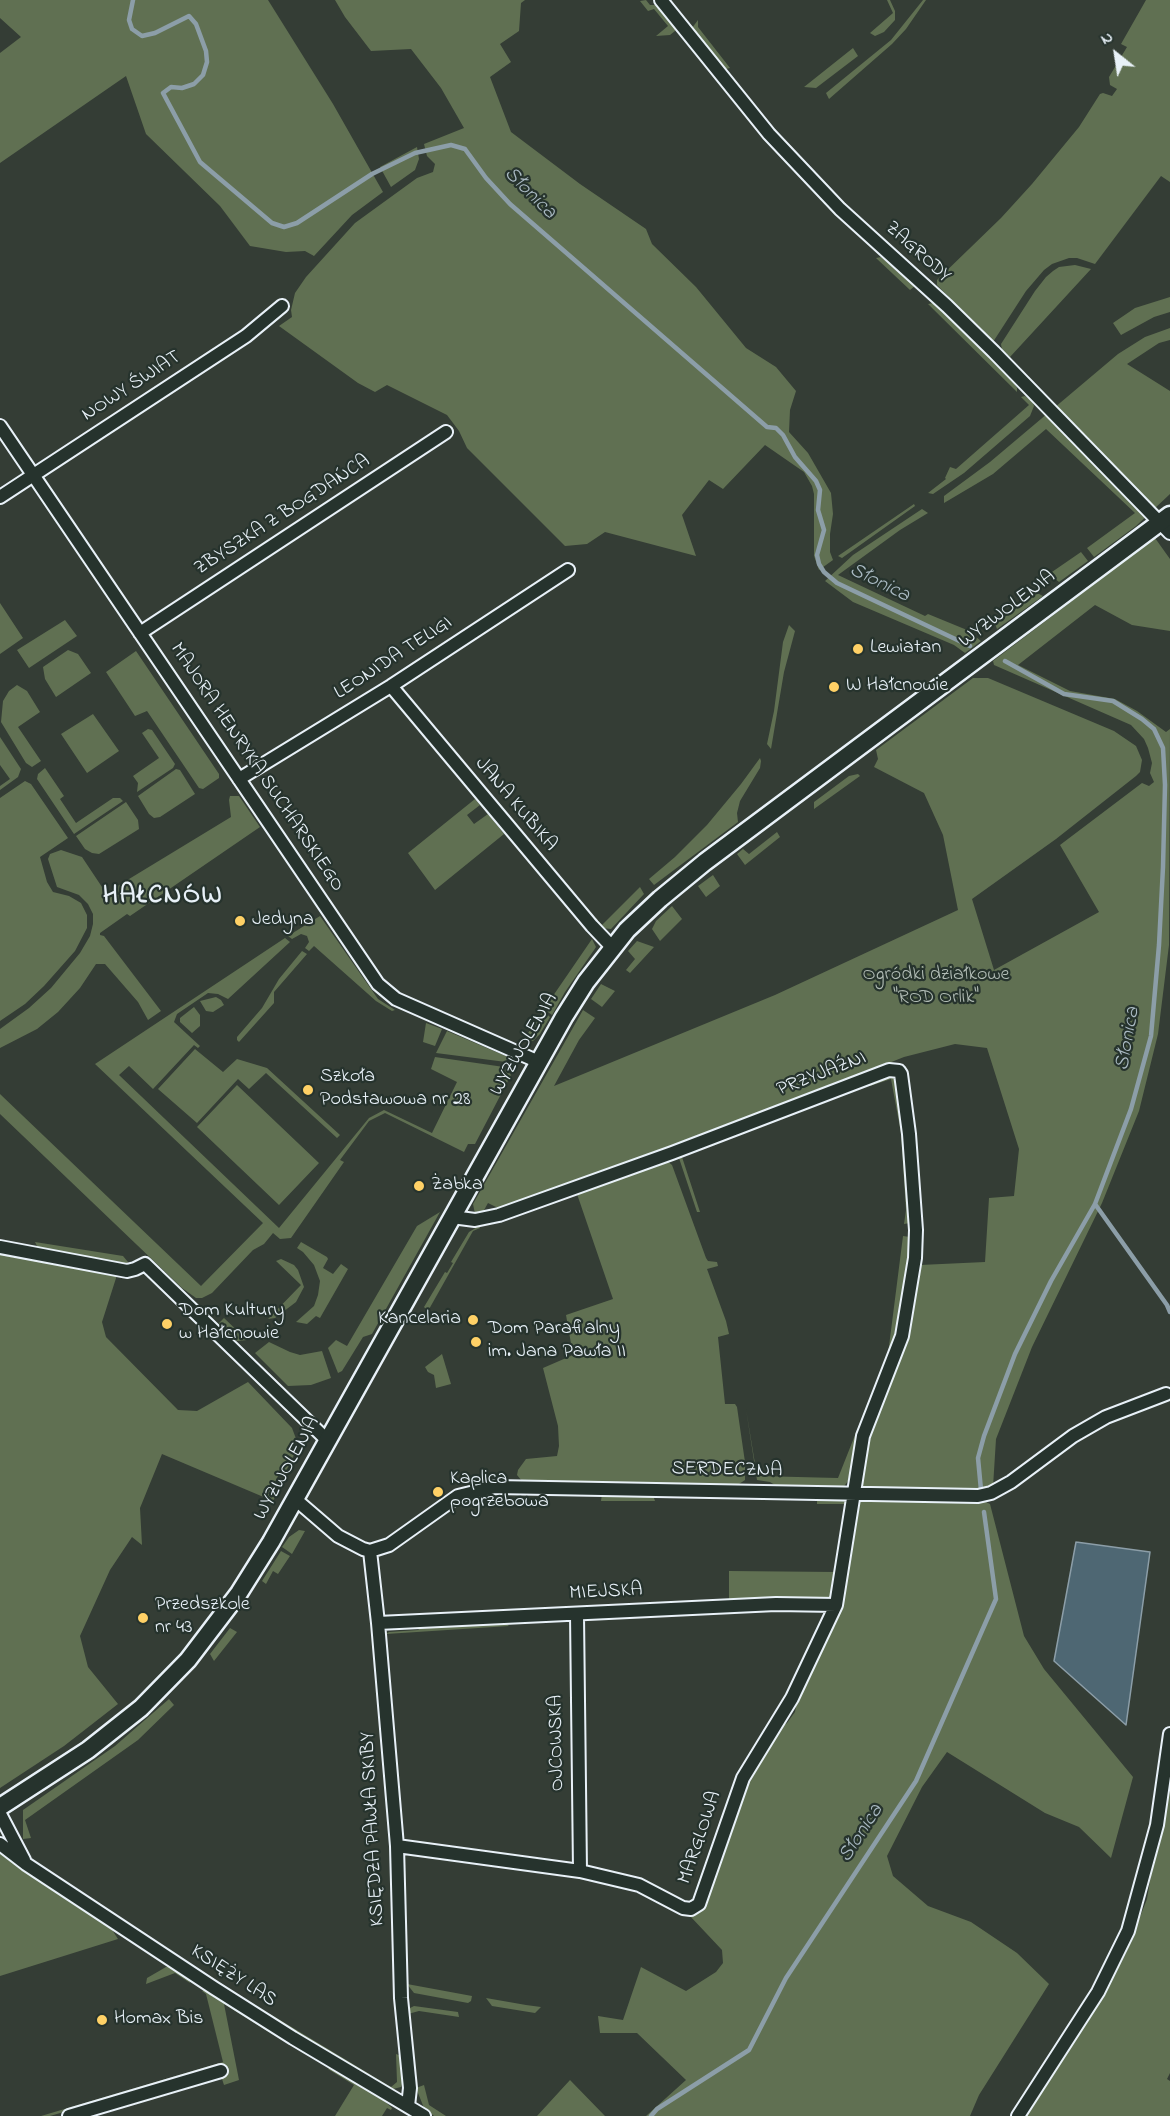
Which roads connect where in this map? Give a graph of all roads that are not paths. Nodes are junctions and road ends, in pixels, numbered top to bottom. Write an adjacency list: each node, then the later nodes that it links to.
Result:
1 (661, 0): 7 (street, ZAGRODY)
2 (282, 306): 5 (street, NOWY ŚWIAT)
3 (0, 426): 5 (street, MAJORA HENRYKA SUCHARSKIEGO)
4 (446, 432): 9 (street, ZBYSZKA Z BOGDAŃCA)
5 (33, 476): 6 (street, NOWY ŚWIAT); 9 (street, MAJORA HENRYKA SUCHARSKIEGO)
6 (0, 497)
7 (1167, 524): 12 (street, WYZWOLENIA)
8 (568, 570): 10 (street, LEONIDA TELIGI)
9 (140, 633): 11 (street, MAJORA HENRYKA SUCHARSKIEGO)
10 (391, 686): 11 (street, LEONIDA TELIGI); 12 (street, JANA KUBIKA)
11 (240, 779): 13 (street, MAJORA HENRYKA SUCHARSKIEGO)
12 (612, 947): 13 (street, WYZWOLENIA)
13 (538, 1062): 14 (street, WYZWOLENIA)
14 (452, 1218): 17 (street, WYZWOLENIA); 18 (street, PRZYJAŹNI)
15 (0, 1247): 17 (street)
16 (1166, 1394): 18 (street, SERDECZNA)
17 (327, 1440): 19 (street, WYZWOLENIA)
18 (854, 1493): 20 (street, SERDECZNA); 21 (street)
19 (295, 1499): 20 (street); 25 (street, WYZWOLENIA)
20 (370, 1551): 23 (street, KSIĘDZA PAWŁA SKIBY)
21 (836, 1605): 22 (street, MIEJSKA); 30 (street, MARGLOWA)
22 (577, 1614): 23 (street, MIEJSKA); 30 (street, OJCOWSKA)
23 (378, 1623): 28 (street, KSIĘDZA PAWŁA SKIBY)
24 (1170, 1734): 35 (street)
25 (0, 1807)
26 (0, 1814): 29 (street, KSIĘŻY LAS)
27 (0, 1844): 29 (street, KSIĘŻY LAS)
28 (397, 1846): 30 (street, MARGLOWA); 32 (street, KSIĘDZA PAWŁA SKIBY)
29 (26, 1864): 32 (street, KSIĘŻY LAS)
30 (580, 1871)
31 (220, 2071): 33 (street)
32 (408, 2106): 34 (street, KSIĘŻY LAS)
33 (69, 2116)
34 (424, 2116)
35 (1018, 2116)

